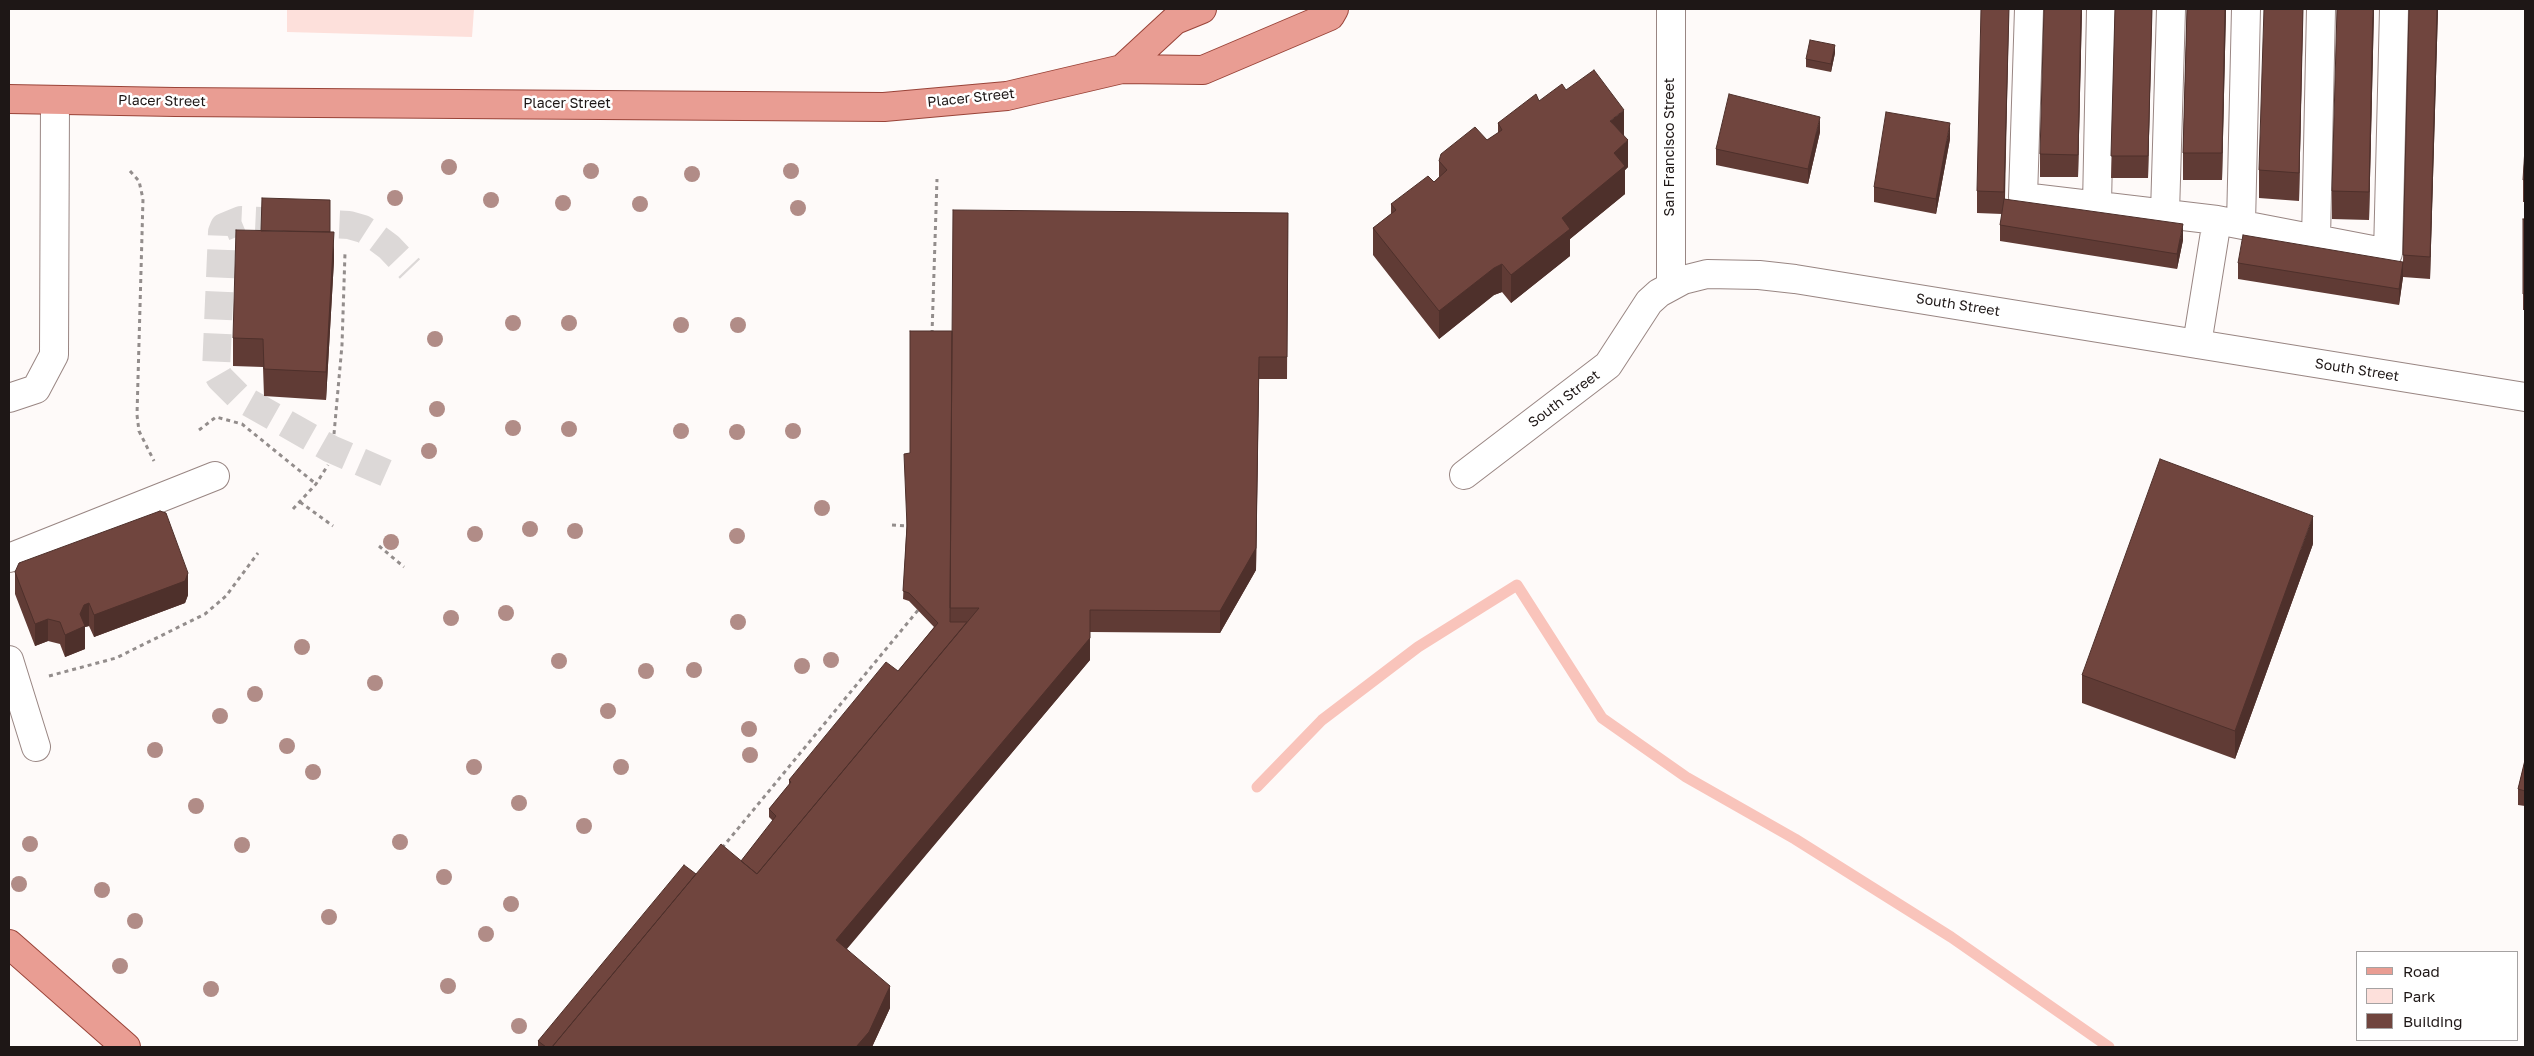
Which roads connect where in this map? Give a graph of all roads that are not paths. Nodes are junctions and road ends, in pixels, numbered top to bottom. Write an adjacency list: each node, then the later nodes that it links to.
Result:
1 (1202, 9): 10 (main road, Placer Street)
2 (1334, 9): 10 (main road, Placer Street)
3 (1671, 9): 17 (street, San Francisco Street)
4 (2029, 9): 13 (street)
5 (2100, 9): 13 (street)
6 (2171, 9): 14 (street)
7 (2246, 9): 15 (street)
8 (2321, 9): 16 (street)
9 (2394, 9): 16 (street)
10 (1122, 69): 12 (main road, Placer Street)
11 (9, 99): 12 (main road, Placer Street)
12 (55, 100): 20 (street)
13 (2097, 205): 14 (street)
14 (2165, 214): 15 (street)
15 (2229, 222): 16 (street); 18 (street)
16 (2316, 239)
17 (1671, 286): 18 (street, South Street); 21 (street, South Street)
18 (2197, 344): 19 (street, South Street)
19 (2525, 397)
20 (9, 398)
21 (1464, 475)
22 (215, 476): 23 (street)
23 (9, 558)
24 (9, 660): 25 (street)
25 (36, 748)
26 (9, 944): 27 (main road)
27 (126, 1047)

